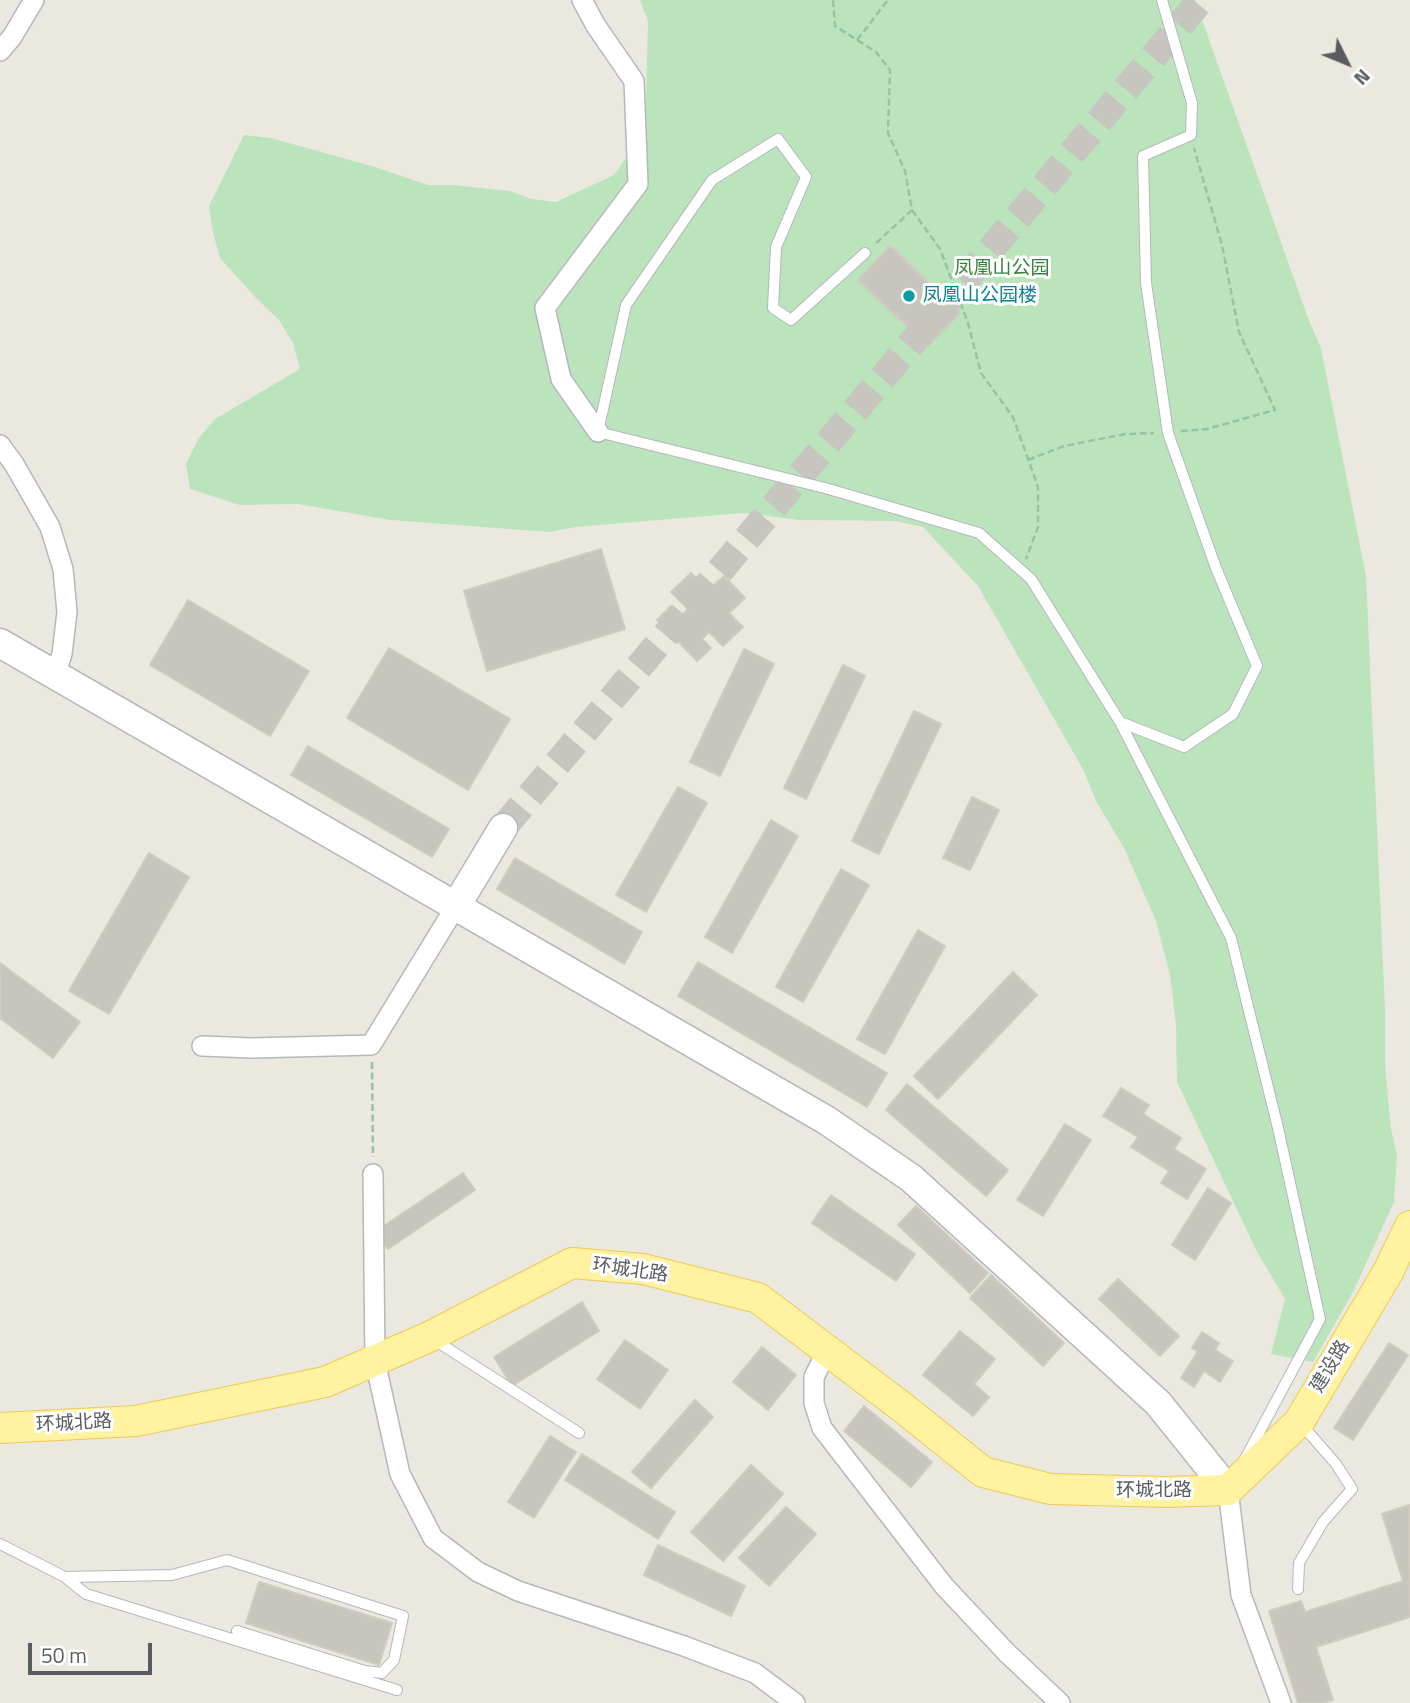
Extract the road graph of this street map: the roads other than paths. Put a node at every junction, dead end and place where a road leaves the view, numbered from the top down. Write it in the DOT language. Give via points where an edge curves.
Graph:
graph roads {
  1 [pos="34,0"];
  2 [pos="582,0"];
  3 [pos="1162,0"];
  4 [pos="0,51"];
  5 [pos="865,253"];
  6 [pos="598,432"];
  7 [pos="0,445"];
  8 [pos="0,643"];
  9 [pos="55,675"];
  10 [pos="1120,722"];
  11 [pos="503,828"];
  12 [pos="456,906"];
  13 [pos="202,1046"];
  14 [pos="373,1174"];
  15 [pos="1410,1226"];
  16 [pos="429,1337"];
  17 [pos="827,1350"];
  18 [pos="375,1361"];
  19 [pos="1299,1422"];
  20 [pos="0,1428"];
  21 [pos="579,1433"];
  22 [pos="1228,1490"];
  23 [pos="0,1544"];
  24 [pos="65,1577"];
  25 [pos="1298,1589"];
  26 [pos="237,1630"];
  27 [pos="397,1690"];
  28 [pos="795,1703"];
  29 [pos="1060,1703"];
  30 [pos="1281,1703"];
  1 -- 4 [label="street"];
  2 -- 6 [label="street" via="635,81 638,184 545,308 561,379"];
  3 -- 10 [label="lane" via="1192,103 1191,135 1143,156 1146,283 1167,433 1257,666 1233,714 1184,747"];
  5 -- 6 [label="lane" via="790,320 773,308 776,247 806,177 778,139 712,180 626,304"];
  6 -- 10 [label="lane" via="825,488 979,533 1031,579"];
  7 -- 9 [label="street" via="50,527 63,569 68,612"];
  8 -- 9 [label="street"];
  9 -- 12 [label="street"];
  10 -- 22 [label="lane" via="1231,938 1320,1320"];
  11 -- 12 [label="street"];
  12 -- 13 [label="street" via="371,1045"];
  12 -- 22 [label="street" via="827,1120 911,1178 1158,1403"];
  14 -- 18 [label="street"];
  15 -- 19 [label="main road, 建设路" via="1388,1272"];
  16 -- 17 [label="main road, 环城北路" via="572,1263 643,1269 758,1298"];
  16 -- 18 [label="main road, 环城北路"];
  16 -- 21 [label="lane"];
  17 -- 22 [label="main road, 环城北路" via="984,1472 1049,1489"];
  17 -- 29 [label="street" via="814,1377 814,1403 822,1428 944,1586"];
  18 -- 20 [label="main road, 环城北路" via="325,1382 136,1421"];
  18 -- 28 [label="street" via="400,1474 433,1538 478,1572 519,1591 755,1673"];
  19 -- 22 [label="main road, 建设路"];
  19 -- 25 [label="lane" via="1352,1489 1323,1522 1299,1563"];
  22 -- 30 [label="street" via="1241,1595"];
  23 -- 24 [label="lane"];
  24 -- 26 [label="lane" via="172,1575 227,1560 402,1616 394,1660 382,1674"];
  24 -- 27 [label="lane" via="86,1594"];
}
